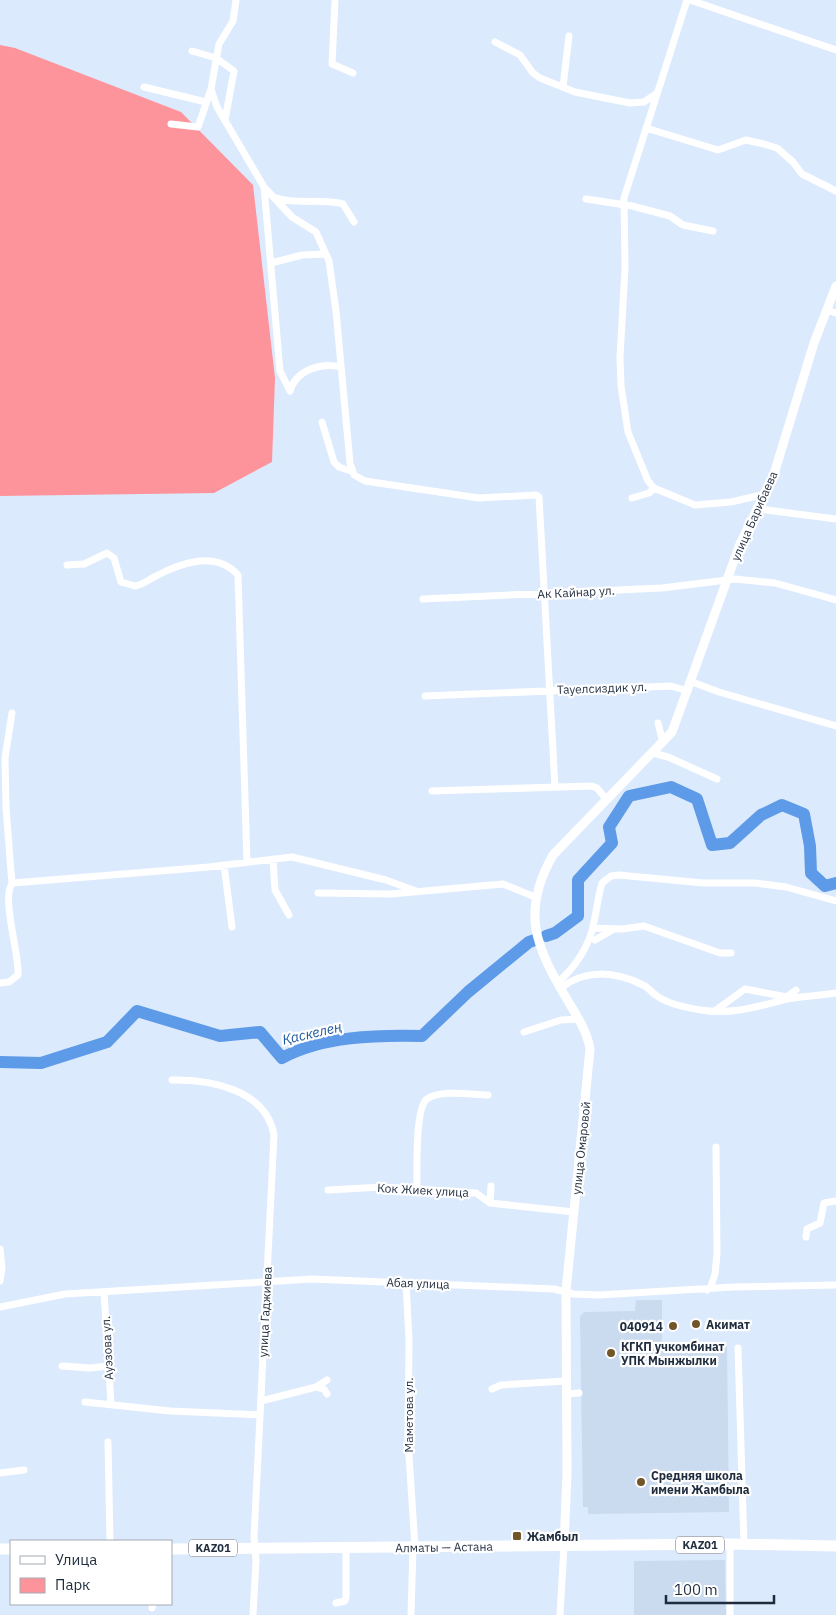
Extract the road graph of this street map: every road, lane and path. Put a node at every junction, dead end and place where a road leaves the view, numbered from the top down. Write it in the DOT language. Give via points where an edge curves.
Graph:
graph roads {
  1 [pos="236,0"];
  2 [pos="335,0"];
  3 [pos="689,0"];
  4 [pos="569,36"];
  5 [pos="495,42"];
  6 [pos="836,50"];
  7 [pos="192,51"];
  8 [pos="216,58"];
  9 [pos="353,73"];
  10 [pos="144,87"];
  11 [pos="563,87"];
  12 [pos="211,89"];
  13 [pos="657,94"];
  14 [pos="206,102"];
  15 [pos="225,120"];
  16 [pos="171,124"];
  17 [pos="646,128"];
  18 [pos="264,187"];
  19 [pos="836,192"];
  20 [pos="274,197"];
  21 [pos="586,200"];
  22 [pos="624,204"];
  23 [pos="354,222"];
  24 [pos="713,231"];
  25 [pos="325,254"];
  26 [pos="271,263"];
  27 [pos="836,286"];
  28 [pos="826,310"];
  29 [pos="836,313"];
  30 [pos="610,356"];
  31 [pos="620,357"];
  32 [pos="341,367"];
  33 [pos="322,422"];
  34 [pos="351,471"];
  35 [pos="654,488"];
  36 [pos="766,494"];
  37 [pos="632,498"];
  38 [pos="759,510"];
  39 [pos="836,518"];
  40 [pos="67,564"];
  41 [pos="728,579"];
  42 [pos="545,593"];
  43 [pos="423,598"];
  44 [pos="836,600"];
  45 [pos="690,686"];
  46 [pos="550,690"];
  47 [pos="425,696"];
  48 [pos="12,714"];
  49 [pos="658,723"];
  50 [pos="836,726"];
  51 [pos="663,743"];
  52 [pos="653,753"];
  53 [pos="717,779"];
  54 [pos="555,787"];
  55 [pos="432,791"];
  56 [pos="606,799"];
  57 [pos="273,859"];
  58 [pos="247,862"];
  59 [pos="224,865"];
  60 [pos="12,884"];
  61 [pos="416,891"];
  62 [pos="318,893"];
  63 [pos="535,897"];
  64 [pos="836,901"];
  65 [pos="289,915"];
  66 [pos="232,927"];
  67 [pos="593,928"];
  68 [pos="617,928"];
  69 [pos="595,940"];
  70 [pos="731,953"];
  71 [pos="0,983"];
  72 [pos="559,985"];
  73 [pos="796,990"];
  74 [pos="836,993"];
  75 [pos="785,999"];
  76 [pos="716,1010"];
  77 [pos="579,1019"];
  78 [pos="524,1032"];
  79 [pos="172,1080"];
  80 [pos="488,1095"];
  81 [pos="716,1147"];
  82 [pos="491,1186"];
  83 [pos="417,1189"];
  84 [pos="328,1190"];
  85 [pos="836,1201"];
  86 [pos="490,1203"];
  87 [pos="574,1212"];
  88 [pos="806,1237"];
  89 [pos="0,1249"];
  90 [pos="266,1280"];
  91 [pos="0,1281"];
  92 [pos="406,1283"];
  93 [pos="836,1285"];
  94 [pos="707,1290"];
  95 [pos="566,1291"];
  96 [pos="104,1292"];
  97 [pos="0,1307"];
  98 [pos="738,1348"];
  99 [pos="62,1366"];
  100 [pos="109,1366"];
  101 [pos="327,1380"];
  102 [pos="566,1381"];
  103 [pos="316,1387"];
  104 [pos="492,1389"];
  105 [pos="327,1394"];
  106 [pos="566,1394"];
  107 [pos="579,1394"];
  108 [pos="261,1401"];
  109 [pos="85,1402"];
  110 [pos="112,1404"];
  111 [pos="260,1415"];
  112 [pos="108,1442"];
  113 [pos="24,1470"];
  114 [pos="0,1473"];
  115 [pos="110,1540"];
  116 [pos="730,1544"];
  117 [pos="744,1545"];
  118 [pos="564,1546"];
  119 [pos="836,1546"];
  120 [pos="346,1548"];
  121 [pos="414,1548"];
  122 [pos="172,1549"];
  123 [pos="254,1549"];
  124 [pos="336,1603"];
  125 [pos="253,1615"];
  126 [pos="411,1615"];
  127 [pos="560,1615"];
  128 [pos="730,1615"];
  1 -- 8 [label="street" via="233,21 219,44"];
  2 -- 9 [label="street" via="332,64"];
  3 -- 6 [label="street"];
  3 -- 13 [label="street"];
  4 -- 11 [label="street"];
  5 -- 11 [label="street" via="520,55 533,73"];
  7 -- 8 [label="street"];
  8 -- 12 [label="street"];
  8 -- 15 [label="street" via="234,71"];
  10 -- 14 [label="street"];
  11 -- 13 [label="street" via="630,103 644,102"];
  12 -- 14 [label="street"];
  12 -- 15 [label="street"];
  13 -- 17 [label="street"];
  14 -- 16 [label="street" via="198,127"];
  15 -- 18 [label="street"];
  17 -- 19 [label="street" via="718,150 746,140 777,148 802,174"];
  17 -- 22 [label="street"];
  18 -- 20 [label="street"];
  18 -- 26 [label="street"];
  20 -- 23 [label="street" via="285,201 343,204"];
  20 -- 25 [label="street" via="292,217 316,232"];
  21 -- 22 [label="street"];
  22 -- 24 [label="street"];
  22 -- 31 [label="street" via="625,268"];
  25 -- 26 [label="street" via="302,255"];
  25 -- 32 [label="street" via="331,270"];
  26 -- 32 [label="street" via="280,371 290,391 302,373 327,366"];
  27 -- 28 [label="street, улица Барибаева"];
  28 -- 29 [label="street"];
  28 -- 36 [label="street, улица Барибаева"];
  30 -- 31 [label="street"];
  31 -- 35 [label="street" via="628,432"];
  32 -- 34 [label="street"];
  33 -- 34 [label="street" via="334,462"];
  34 -- 42 [label="street" via="365,482 479,498 538,496"];
  35 -- 36 [label="street" via="695,505 731,502"];
  35 -- 37 [label="street"];
  36 -- 38 [label="street, улица Барибаева"];
  38 -- 39 [label="street"];
  38 -- 41 [label="street, улица Барибаева" via="740,544"];
  40 -- 58 [label="street" via="84,564 107,553 114,558 121,582 135,586 192,561 226,564 238,575"];
  41 -- 42 [label="street, Ак Кайнар ул." via="678,587"];
  41 -- 44 [label="street, Ак Кайнар ул." via="775,583"];
  41 -- 45 [label="street, улица Барибаева"];
  42 -- 43 [label="street, Ак Кайнар ул."];
  42 -- 46 [label="street"];
  45 -- 46 [label="street, Тауелсиздик ул."];
  45 -- 50 [label="street, Тауелсиздик ул."];
  45 -- 51 [label="street, улица Барибаева" via="672,732"];
  46 -- 47 [label="street"];
  46 -- 54 [label="street, Тауелсиздик ул."];
  48 -- 60 [label="street" via="5,758"];
  49 -- 51 [label="street"];
  51 -- 52 [label="street, улица Омаровой"];
  52 -- 53 [label="street"];
  52 -- 56 [label="street, улица Омаровой"];
  54 -- 55 [label="street"];
  54 -- 56 [label="street" via="592,786"];
  56 -- 63 [label="street, улица Омаровой" via="553,855"];
  57 -- 58 [label="street"];
  57 -- 61 [label="street" via="299,858"];
  57 -- 65 [label="street" via="275,890"];
  58 -- 59 [label="street"];
  59 -- 60 [label="street"];
  59 -- 66 [label="street"];
  60 -- 71 [label="street" via="8,906 19,969 15,979"];
  61 -- 62 [label="street"];
  61 -- 63 [label="street" via="503,884"];
  63 -- 72 [label="street, улица Омаровой" via="536,932"];
  64 -- 67 [label="street" via="786,887 755,883 703,883 611,876 602,883"];
  67 -- 68 [label="street"];
  67 -- 72 [label="street" via="584,949"];
  68 -- 69 [label="street"];
  68 -- 70 [label="street" via="644,926 720,953"];
  72 -- 76 [label="street" via="590,974 621,976 644,985 664,1000 702,1010"];
  72 -- 77 [label="street, улица Омаровой"];
  73 -- 75 [label="street"];
  74 -- 75 [label="street"];
  75 -- 76 [label="street" via="753,1010"];
  75 -- 76 [label="street" via="745,989"];
  77 -- 78 [label="street" via="561,1020"];
  77 -- 87 [label="street, улица Омаровой" via="590,1049"];
  79 -- 90 [label="street, улица Гаджиева" via="238,1091 260,1106 270,1118 274,1145"];
  80 -- 83 [label="street" via="444,1094 423,1103"];
  81 -- 94 [label="street" via="716,1274"];
  82 -- 86 [label="street"];
  83 -- 84 [label="street, Кок Жиек улица" via="361,1187"];
  83 -- 86 [label="street, Кок Жиек улица" via="476,1192"];
  85 -- 88 [label="street" via="824,1203 820,1223 808,1227"];
  86 -- 87 [label="street, Кок Жиек улица"];
  87 -- 95 [label="street, улица Омаровой"];
  89 -- 91 [label="street"];
  90 -- 92 [label="street, Абая улица"];
  90 -- 96 [label="street, Абая улица"];
  90 -- 108 [label="street, улица Гаджиева"];
  92 -- 95 [label="street, Абая улица"];
  92 -- 121 [label="street, Маметова ул." via="408,1468"];
  93 -- 94 [label="street, Абая улица"];
  94 -- 95 [label="street, Абая улица" via="657,1295 599,1295"];
  95 -- 102 [label="street, улица Омаровой"];
  96 -- 97 [label="street, Абая улица" via="43,1297"];
  96 -- 100 [label="street, Ауэзова ул."];
  98 -- 117 [label="street"];
  99 -- 100 [label="street"];
  100 -- 110 [label="street, Ауэзова ул."];
  101 -- 103 [label="street"];
  102 -- 104 [label="street" via="501,1385"];
  102 -- 106 [label="street, улица Омаровой"];
  103 -- 105 [label="street" via="324,1389"];
  103 -- 108 [label="street"];
  106 -- 107 [label="street"];
  106 -- 118 [label="street, улица Омаровой"];
  108 -- 111 [label="street, улица Гаджиева"];
  109 -- 110 [label="street"];
  110 -- 111 [label="street"];
  111 -- 123 [label="street, улица Гаджиева"];
  112 -- 115 [label="street"];
  113 -- 114 [label="street"];
  116 -- 117 [label="highway, Алматы — Астана / KАZ01"];
  116 -- 118 [label="highway, Алматы — Астана / KАZ01"];
  116 -- 128 [label="street"];
  117 -- 119 [label="highway, Алматы — Астана / KАZ01"];
  118 -- 121 [label="highway, Алматы — Астана / KАZ01"];
  118 -- 127 [label="street, улица Омаровой"];
  120 -- 121 [label="highway, Алматы — Астана / KАZ01"];
  120 -- 123 [label="highway, Алматы — Астана / KАZ01"];
  120 -- 124 [label="street" via="346,1597 345,1601"];
  121 -- 126 [label="street, Маметова ул."];
  122 -- 123 [label="highway, Алматы — Астана / KАZ01"];
  123 -- 125 [label="street, улица Гаджиева"];
}
